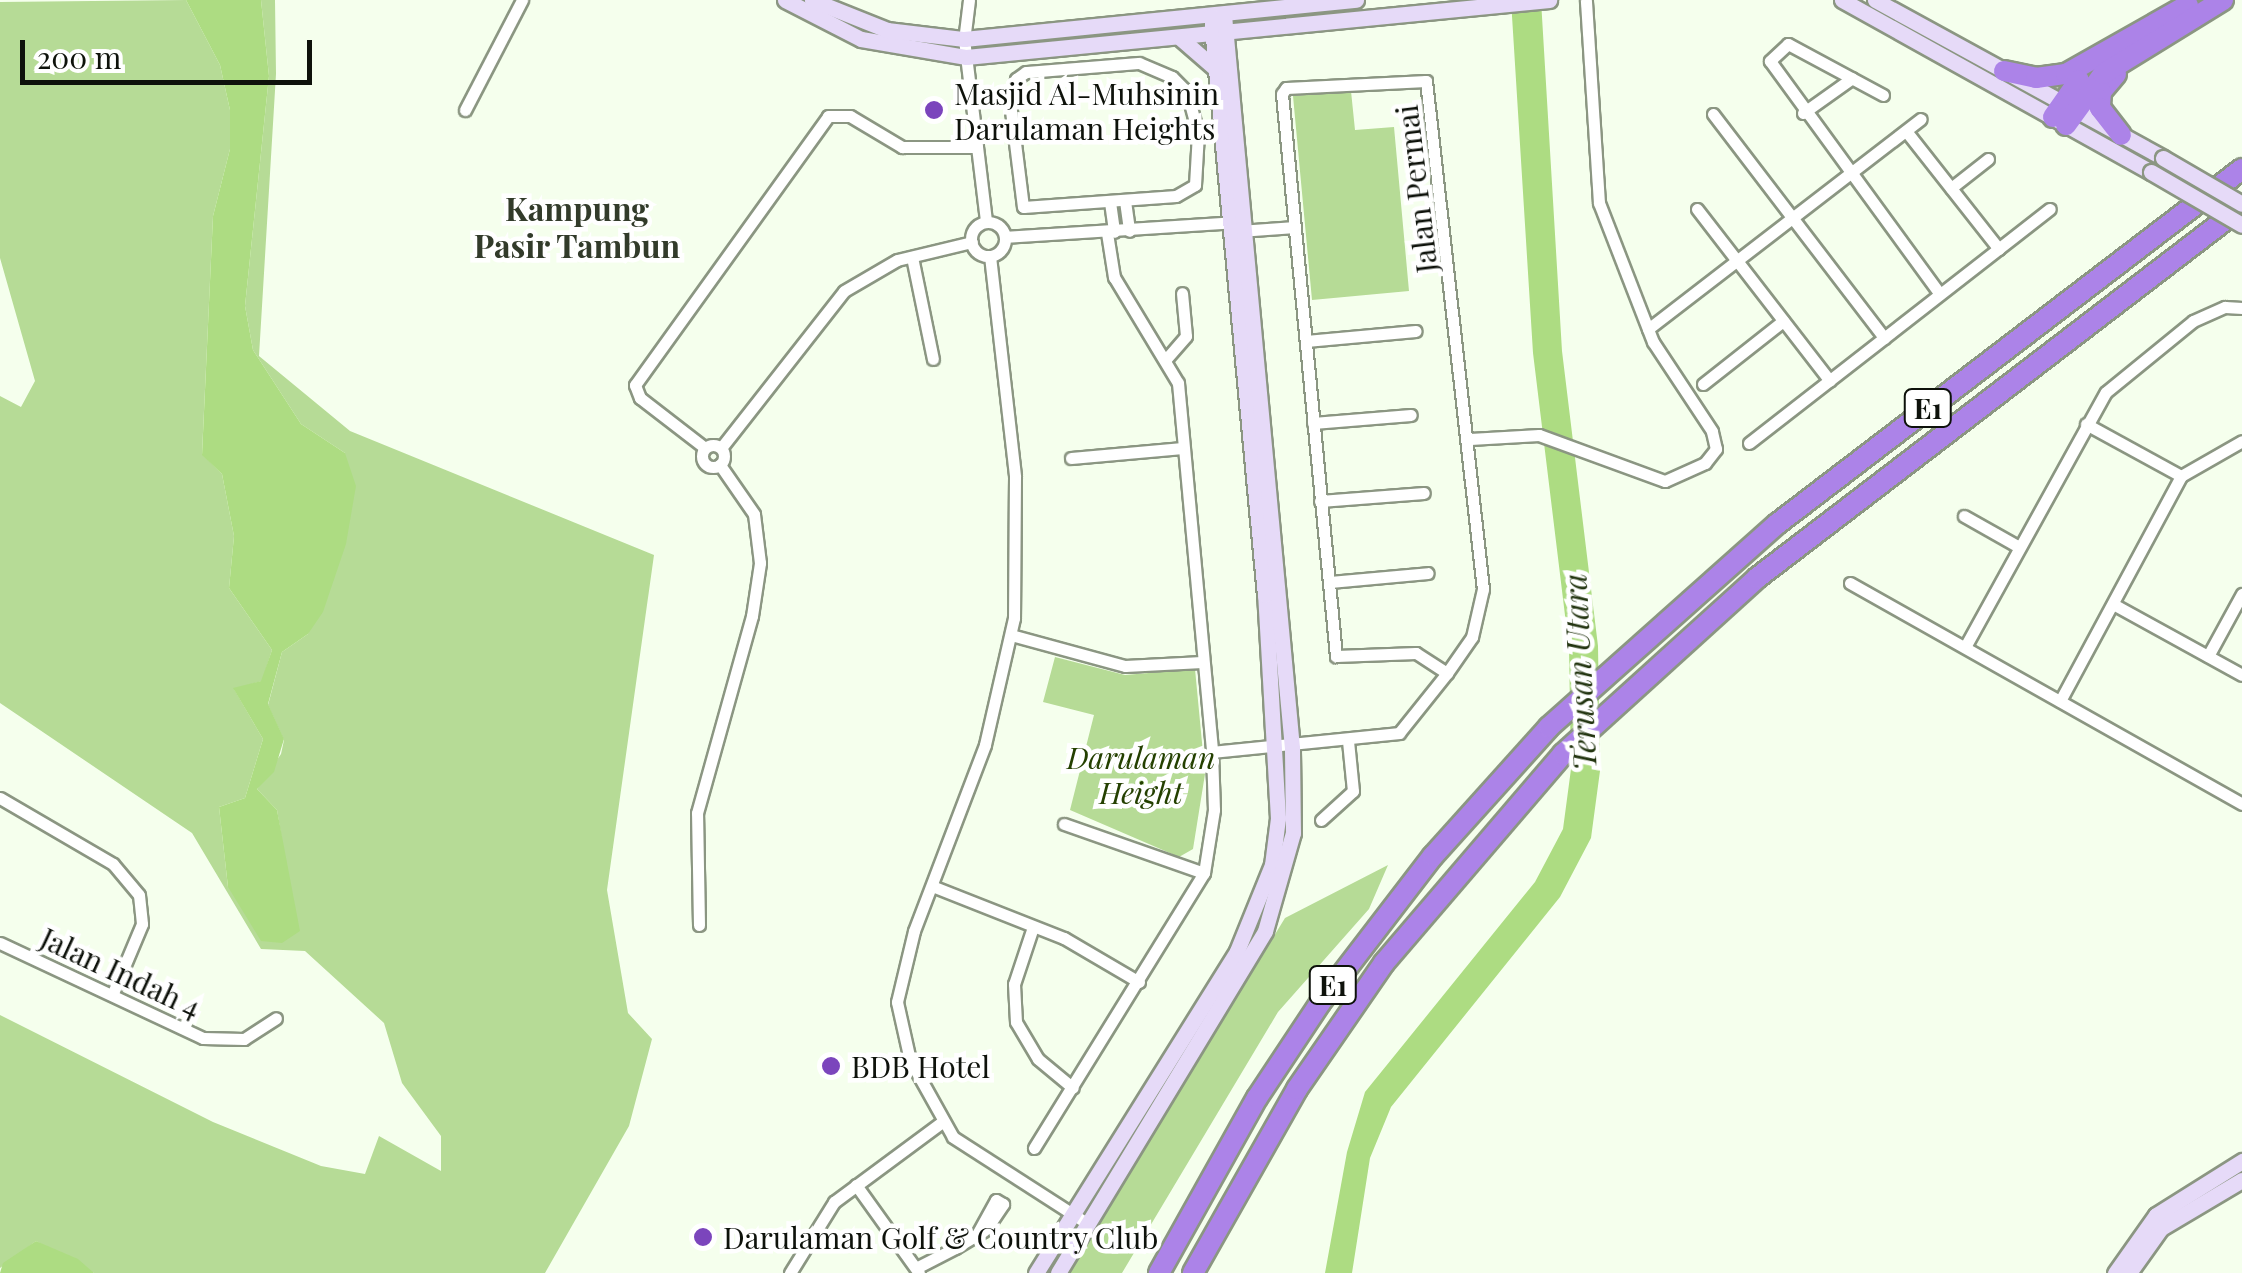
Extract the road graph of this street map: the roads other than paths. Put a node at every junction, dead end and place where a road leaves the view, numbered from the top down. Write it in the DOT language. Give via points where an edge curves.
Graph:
graph roads {
  1 [pos="522,0"];
  2 [pos="784,0"];
  3 [pos="812,0"];
  4 [pos="969,0"];
  5 [pos="1356,0"];
  6 [pos="1549,0"];
  7 [pos="1586,0"];
  8 [pos="1842,0"];
  9 [pos="1875,0"];
  10 [pos="2223,0"];
  11 [pos="2192,8"];
  12 [pos="1219,24"];
  13 [pos="1179,36"];
  14 [pos="964,39"];
  15 [pos="966,57"];
  16 [pos="1217,70"];
  17 [pos="2004,71"];
  18 [pos="1852,78"];
  19 [pos="1883,96"];
  20 [pos="465,110"];
  21 [pos="1803,113"];
  22 [pos="1713,114"];
  23 [pos="2064,114"];
  24 [pos="1921,119"];
  25 [pos="1222,130"];
  26 [pos="1906,131"];
  27 [pos="1198,132"];
  28 [pos="2122,136"];
  29 [pos="977,147"];
  30 [pos="1988,160"];
  31 [pos="2242,169"];
  32 [pos="1850,174"];
  33 [pos="1951,188"];
  34 [pos="1126,201"];
  35 [pos="1110,202"];
  36 [pos="2242,206"];
  37 [pos="1697,209"];
  38 [pos="2050,209"];
  39 [pos="1794,217"];
  40 [pos="986,222"];
  41 [pos="2242,225"];
  42 [pos="1238,226"];
  43 [pos="1295,226"];
  44 [pos="1129,231"];
  45 [pos="1110,232"];
  46 [pos="1006,237"];
  47 [pos="972,242"];
  48 [pos="1999,249"];
  49 [pos="990,256"];
  50 [pos="912,257"];
  51 [pos="1736,262"];
  52 [pos="1182,293"];
  53 [pos="1940,294"];
  54 [pos="2242,308"];
  55 [pos="1782,321"];
  56 [pos="1648,329"];
  57 [pos="1416,332"];
  58 [pos="1884,338"];
  59 [pos="1306,341"];
  60 [pos="932,358"];
  61 [pos="1167,358"];
  62 [pos="1830,381"];
  63 [pos="1703,384"];
  64 [pos="1411,415"];
  65 [pos="1313,423"];
  66 [pos="2086,424"];
  67 [pos="1470,439"];
  68 [pos="2242,440"];
  69 [pos="1749,443"];
  70 [pos="706,448"];
  71 [pos="721,448"];
  72 [pos="1183,448"];
  73 [pos="1072,458"];
  74 [pos="720,465"];
  75 [pos="2181,476"];
  76 [pos="1424,492"];
  77 [pos="1320,502"];
  78 [pos="1964,516"];
  79 [pos="2019,547"];
  80 [pos="1428,573"];
  81 [pos="1330,582"];
  82 [pos="1850,583"];
  83 [pos="2242,594"];
  84 [pos="2112,604"];
  85 [pos="1011,636"];
  86 [pos="1965,648"];
  87 [pos="2208,656"];
  88 [pos="1202,662"];
  89 [pos="1447,673"];
  90 [pos="2242,675"];
  91 [pos="2060,700"];
  92 [pos="1348,741"];
  93 [pos="1283,748"];
  94 [pos="1212,752"];
  95 [pos="0,798"];
  96 [pos="2242,804"];
  97 [pos="1321,820"];
  98 [pos="1064,824"];
  99 [pos="1204,872"];
  100 [pos="932,886"];
  101 [pos="699,925"];
  102 [pos="1033,927"];
  103 [pos="0,943"];
  104 [pos="1140,982"];
  105 [pos="113,993"];
  106 [pos="276,1018"];
  107 [pos="1072,1088"];
  108 [pos="942,1122"];
  109 [pos="1034,1148"];
  110 [pos="2242,1161"];
  111 [pos="2242,1180"];
  112 [pos="856,1185"];
  113 [pos="1071,1214"];
  114 [pos="1088,1224"];
  115 [pos="977,1234"];
  116 [pos="918,1270"];
  117 [pos="790,1273"];
  118 [pos="1036,1273"];
  119 [pos="1058,1273"];
  120 [pos="1159,1273"];
  121 [pos="1194,1273"];
  122 [pos="2115,1273"];
  123 [pos="2129,1273"];
  1 -- 20 [label="street"];
  2 -- 15 [label="street" via="861,38"];
  3 -- 14 [label="street" via="887,30"];
  4 -- 14 [label="street"];
  5 -- 12 [label="street"];
  6 -- 12 [label="street"];
  7 -- 56 [label="street" via="1600,204"];
  8 -- 23 [label="street"];
  9 -- 17 [label="street"];
  10 -- 11 [label="highway"];
  11 -- 17 [label="highway" via="2066,74 2036,78"];
  11 -- 23 [label="highway" via="2098,64"];
  11 -- 28 [label="highway" via="2105,84 2100,108"];
  12 -- 13 [label="street"];
  12 -- 14 [label="street"];
  12 -- 16 [label="street"];
  12 -- 42 [label="street"];
  13 -- 15 [label="street"];
  13 -- 16 [label="street"];
  14 -- 15 [label="street"];
  15 -- 29 [label="street"];
  16 -- 25 [label="street"];
  17 -- 23 [label="street"];
  18 -- 19 [label="street"];
  18 -- 21 [label="street"];
  18 -- 21 [label="street" via="1782,46 1770,65"];
  21 -- 32 [label="street"];
  22 -- 39 [label="street"];
  23 -- 28 [label="street"];
  23 -- 41 [label="street, bridge"];
  24 -- 26 [label="street"];
  25 -- 27 [label="street"];
  25 -- 42 [label="street"];
  26 -- 32 [label="street"];
  26 -- 33 [label="street"];
  27 -- 34 [label="street" via="1200,177 1190,190"];
  27 -- 35 [label="street" via="1188,92 1152,67 1026,72 1016,79 1010,102 1020,205 1033,210"];
  28 -- 36 [label="street, bridge"];
  29 -- 40 [label="street"];
  29 -- 70 [label="street" via="902,147 850,116 828,116 635,385 640,398"];
  30 -- 33 [label="street"];
  31 -- 120 [label="highway, E1" via="1777,524 1549,727 1433,856 1320,1003"];
  32 -- 39 [label="street"];
  32 -- 53 [label="street"];
  33 -- 48 [label="street"];
  34 -- 35 [label="street"];
  34 -- 44 [label="street"];
  35 -- 45 [label="street"];
  36 -- 121 [label="highway, E1" via="1757,578 1563,754 1384,964 1288,1103"];
  37 -- 51 [label="street"];
  38 -- 48 [label="street"];
  39 -- 51 [label="street"];
  39 -- 58 [label="street"];
  40 -- 46 [label="street"];
  40 -- 47 [label="street" via="973,231"];
  42 -- 43 [label="street"];
  42 -- 44 [label="street"];
  42 -- 93 [label="street"];
  43 -- 59 [label="street, Jalan Permai"];
  43 -- 67 [label="street, Jalan Permai" via="1282,90 1426,81"];
  44 -- 45 [label="street"];
  45 -- 46 [label="street"];
  45 -- 61 [label="street" via="1114,278"];
  46 -- 49 [label="street" via="1000,252"];
  47 -- 49 [label="street"];
  47 -- 50 [label="street"];
  48 -- 53 [label="street"];
  49 -- 85 [label="street" via="1016,489"];
  50 -- 60 [label="street"];
  50 -- 71 [label="street" via="872,272 834,301"];
  51 -- 55 [label="street"];
  51 -- 56 [label="street"];
  52 -- 61 [label="street" via="1186,336"];
  53 -- 58 [label="street"];
  54 -- 66 [label="street" via="2225,307 2192,321 2114,383"];
  55 -- 62 [label="street"];
  55 -- 63 [label="street"];
  56 -- 67 [label="street" via="1716,440 1714,454 1665,481 1539,434"];
  57 -- 59 [label="street"];
  58 -- 62 [label="street"];
  59 -- 65 [label="street, Jalan Permai"];
  61 -- 72 [label="street" via="1179,388"];
  62 -- 69 [label="street"];
  64 -- 65 [label="street"];
  65 -- 77 [label="street, Jalan Permai"];
  66 -- 75 [label="street"];
  66 -- 79 [label="street"];
  67 -- 89 [label="street, Jalan Permai" via="1483,588 1472,637"];
  68 -- 75 [label="street"];
  70 -- 71 [label="street"];
  70 -- 74 [label="street" via="704,462"];
  71 -- 74 [label="street"];
  72 -- 73 [label="street"];
  72 -- 88 [label="street"];
  74 -- 101 [label="street" via="754,514 760,562 752,616 699,801"];
  75 -- 84 [label="street"];
  76 -- 77 [label="street"];
  77 -- 81 [label="street, Jalan Permai"];
  78 -- 79 [label="street"];
  79 -- 86 [label="street"];
  80 -- 81 [label="street"];
  81 -- 89 [label="street, Jalan Permai" via="1336,656 1416,653"];
  82 -- 86 [label="street"];
  83 -- 87 [label="street"];
  84 -- 87 [label="street"];
  84 -- 91 [label="street"];
  85 -- 88 [label="street" via="1125,666"];
  85 -- 100 [label="street" via="985,745"];
  86 -- 91 [label="street"];
  87 -- 90 [label="street"];
  88 -- 94 [label="street"];
  89 -- 92 [label="street, Jalan Permai" via="1399,733"];
  91 -- 96 [label="street"];
  92 -- 93 [label="street, Jalan Permai"];
  92 -- 97 [label="street" via="1353,790"];
  93 -- 94 [label="street, Jalan Permai"];
  93 -- 113 [label="street" via="1272,866 1251,925"];
  93 -- 114 [label="street" via="1293,833 1278,900"];
  94 -- 99 [label="street" via="1214,810"];
  95 -- 105 [label="street" via="112,864 139,895 142,924"];
  98 -- 99 [label="street"];
  99 -- 104 [label="street"];
  100 -- 102 [label="street"];
  100 -- 108 [label="street" via="898,1002 910,1060"];
  102 -- 104 [label="street" via="1088,949"];
  102 -- 107 [label="street" via="1013,990 1016,1022 1038,1059"];
  103 -- 105 [label="street, Jalan Indah 4"];
  104 -- 107 [label="street"];
  105 -- 106 [label="street, Jalan Indah 4" via="208,1039 244,1039"];
  107 -- 109 [label="street"];
  108 -- 112 [label="street"];
  108 -- 113 [label="street" via="969,1152"];
  110 -- 122 [label="street" via="2156,1215"];
  111 -- 123 [label="street" via="2161,1228"];
  112 -- 116 [label="street"];
  112 -- 117 [label="street" via="828,1208"];
  113 -- 114 [label="street"];
  113 -- 118 [label="street"];
  114 -- 119 [label="street"];
  115 -- 116 [label="street"];
}
